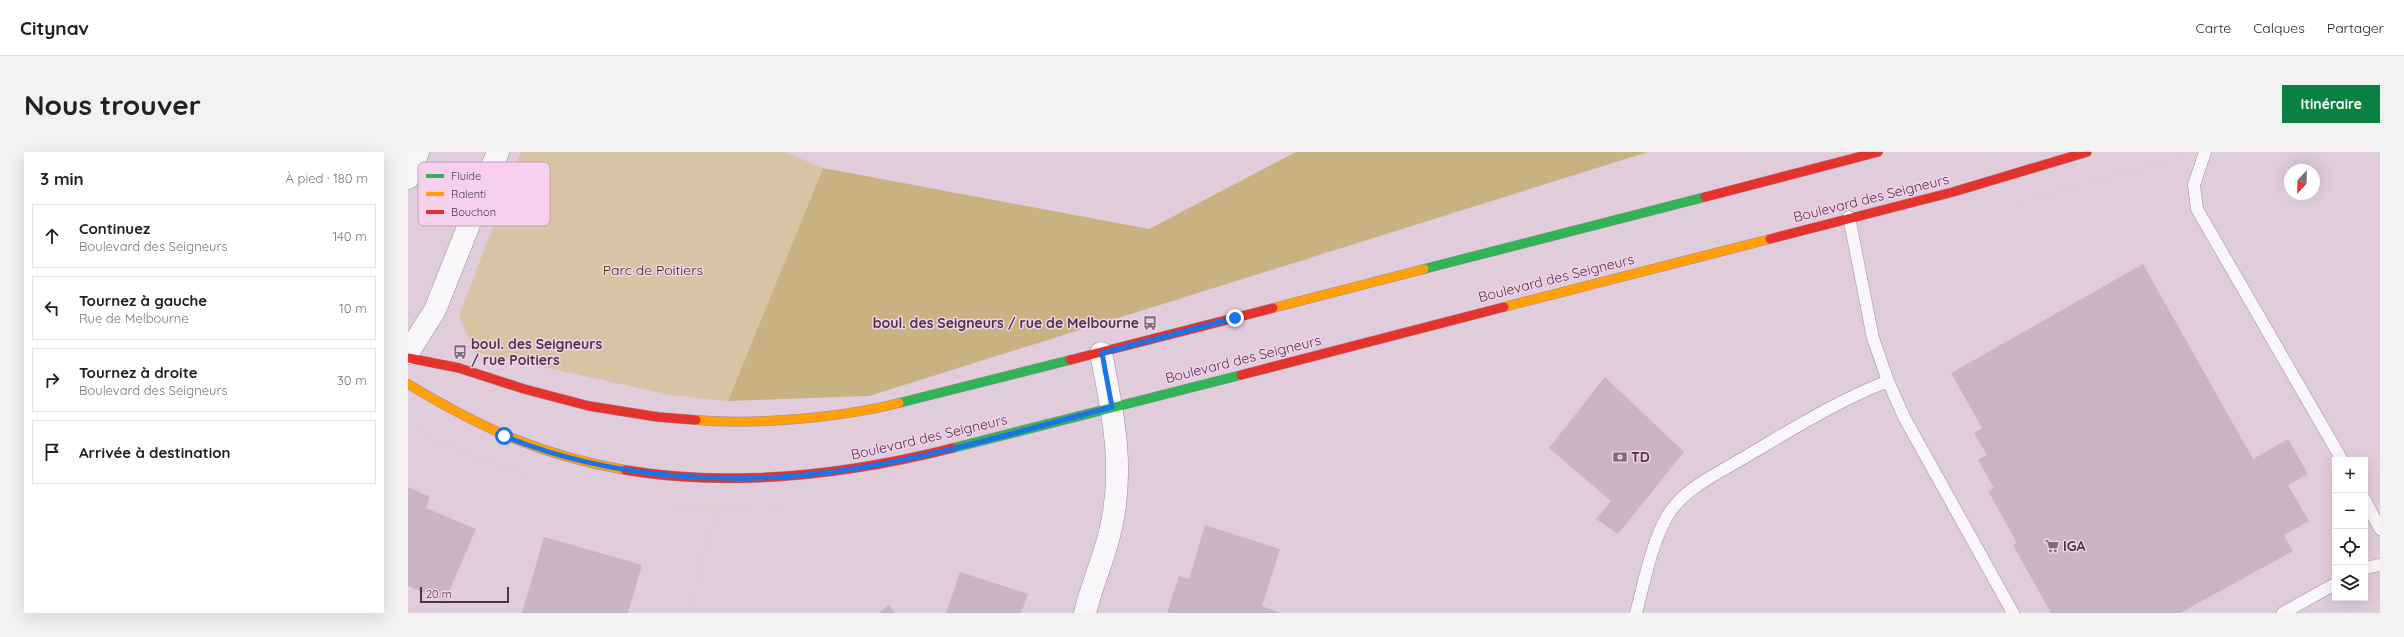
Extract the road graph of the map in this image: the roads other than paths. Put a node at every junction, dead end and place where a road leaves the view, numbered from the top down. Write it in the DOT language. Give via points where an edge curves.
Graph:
graph roads {
  1 [pos="418,152"];
  2 [pos="498,152"];
  3 [pos="1878,152"];
  4 [pos="2087,152"];
  5 [pos="2205,152"];
  6 [pos="494,162"];
  7 [pos="408,178"];
  8 [pos="1849,217"];
  9 [pos="468,226"];
  10 [pos="408,353"];
  11 [pos="1102,353"];
  12 [pos="408,358"];
  13 [pos="1888,382"];
  14 [pos="408,384"];
  15 [pos="1112,407"];
  16 [pos="2340,457"];
  17 [pos="2368,506"];
  18 [pos="2380,529"];
  19 [pos="2380,565"];
  20 [pos="2368,567"];
  21 [pos="2332,586"];
  22 [pos="1085,613"];
  23 [pos="1636,613"];
  24 [pos="2012,613"];
  25 [pos="2284,613"];
  1 -- 7 [label="street"];
  2 -- 6 [label="street"];
  3 -- 11 [label="street"];
  4 -- 8 [label="street, Boulevard des Seigneurs" via="1967,188"];
  5 -- 16 [label="lane" via="2194,184 2197,209"];
  8 -- 13 [label="lane" via="1873,338"];
  8 -- 15 [label="street, Boulevard des Seigneurs"];
  9 -- 10 [label="street" via="435,310"];
  11 -- 12 [label="street" via="873,408 817,417 721,422 658,417 588,406 459,368"];
  11 -- 15 [label="street"];
  13 -- 23 [label="lane" via="1864,391 1800,425 1690,490 1668,514 1651,556"];
  13 -- 24 [label="lane" via="1904,417"];
  14 -- 15 [label="street, Boulevard des Seigneurs" via="486,428 547,452 601,465 708,477 784,476 867,467"];
  15 -- 22 [label="street" via="1118,448 1112,519"];
  17 -- 18 [label="lane"];
  19 -- 20 [label="lane"];
  21 -- 25 [label="lane"];
}
